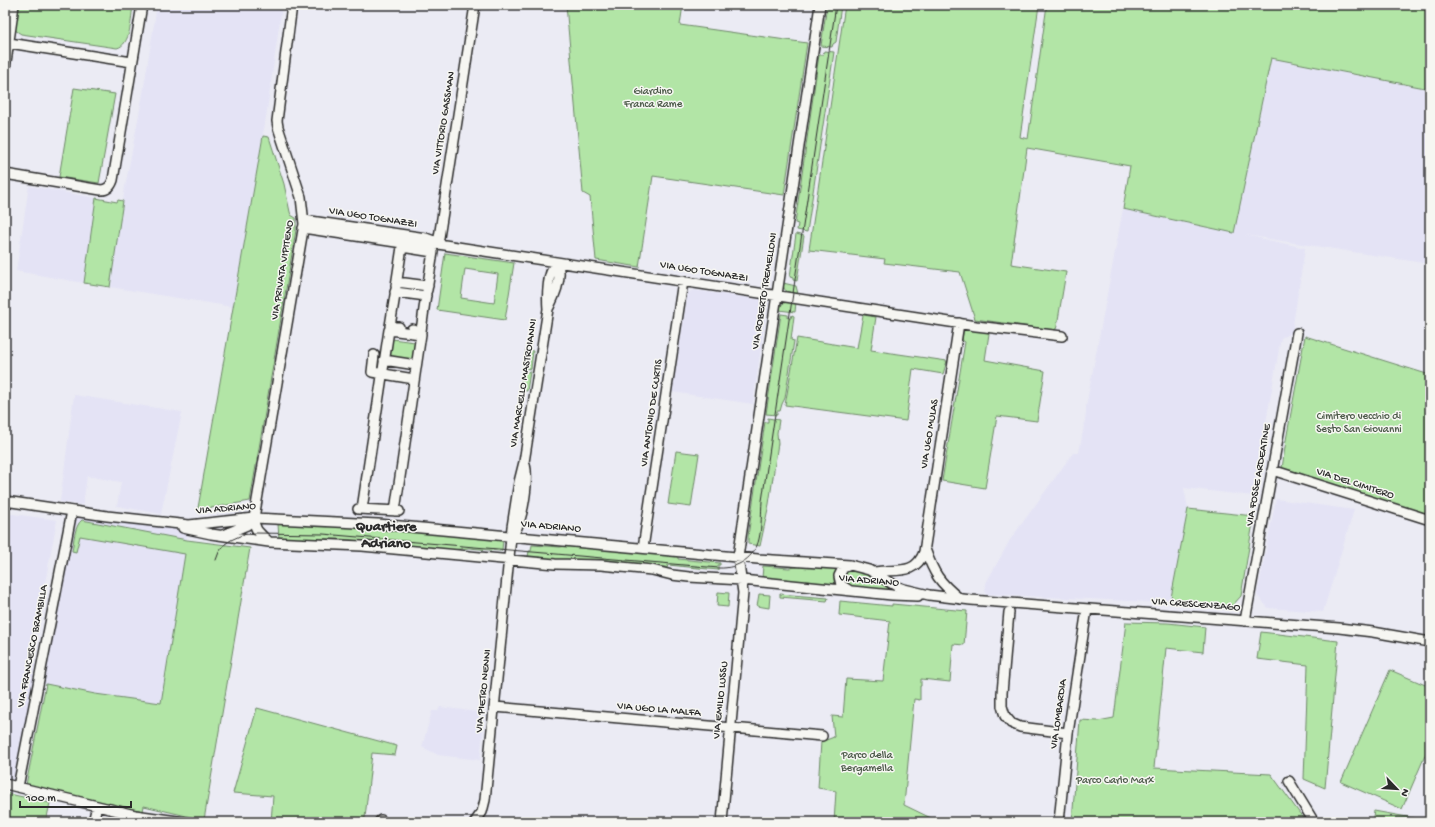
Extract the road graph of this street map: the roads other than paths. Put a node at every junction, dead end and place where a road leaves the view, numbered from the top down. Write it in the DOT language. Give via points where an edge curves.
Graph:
graph roads {
  1 [pos="14,5"];
  2 [pos="142,5"];
  3 [pos="292,5"];
  4 [pos="475,5"];
  5 [pos="820,5"];
  6 [pos="9,44"];
  7 [pos="132,62"];
  8 [pos="5,69"];
  9 [pos="5,174"];
  10 [pos="304,224"];
  11 [pos="438,244"];
  12 [pos="556,263"];
  13 [pos="683,281"];
  14 [pos="396,287"];
  15 [pos="427,292"];
  16 [pos="777,295"];
  17 [pos="959,323"];
  18 [pos="1297,333"];
  19 [pos="1062,336"];
  20 [pos="374,355"];
  21 [pos="384,360"];
  22 [pos="416,365"];
  23 [pos="382,373"];
  24 [pos="414,379"];
  25 [pos="1272,470"];
  26 [pos="5,501"];
  27 [pos="72,511"];
  28 [pos="254,518"];
  29 [pos="1430,520"];
  30 [pos="164,523"];
  31 [pos="221,536"];
  32 [pos="512,536"];
  33 [pos="269,542"];
  34 [pos="644,548"];
  35 [pos="925,549"];
  36 [pos="738,557"];
  37 [pos="510,560"];
  38 [pos="850,564"];
  39 [pos="874,572"];
  40 [pos="742,580"];
  41 [pos="852,591"];
  42 [pos="929,595"];
  43 [pos="960,599"];
  44 [pos="1086,609"];
  45 [pos="1009,612"];
  46 [pos="1245,621"];
  47 [pos="1430,642"];
  48 [pos="495,707"];
  49 [pos="730,728"];
  50 [pos="1068,733"];
  51 [pos="822,736"];
  52 [pos="1289,782"];
  53 [pos="5,784"];
  54 [pos="18,787"];
  55 [pos="97,806"];
  56 [pos="93,822"];
  57 [pos="184,822"];
  58 [pos="379,822"];
  59 [pos="382,822"];
  60 [pos="475,822"];
  61 [pos="722,822"];
  62 [pos="1059,822"];
  63 [pos="1314,822"];
  1 -- 6 [label="street"];
  2 -- 7 [label="street"];
  3 -- 10 [label="street, VIA PRIVATA VIPITENO" via="277,121 301,197"];
  4 -- 11 [label="street, VIA VITTORIO GASSMAN"];
  5 -- 16 [label="street, VIA ROBERTO TREMELLONI"];
  6 -- 7 [label="street"];
  6 -- 8 [label="street"];
  7 -- 9 [label="street" via="113,180 108,188 101,190"];
  10 -- 11 [label="street, VIA UGO TOGNAZZI" via="429,247"];
  10 -- 28 [label="street, VIA PRIVATA VIPITENO"];
  11 -- 12 [label="street, VIA UGO TOGNAZZI"];
  12 -- 13 [label="street, VIA UGO TOGNAZZI"];
  12 -- 32 [label="street, VIA MARCELLO MASTROIANNI" via="550,273 548,309 520,461 526,473 526,483 519,526"];
  13 -- 16 [label="street, VIA UGO TOGNAZZI"];
  13 -- 34 [label="street, VIA ANTONIO DE CURTIS"];
  14 -- 15 [label="street"];
  14 -- 15 [label="street" via="390,326 421,331"];
  14 -- 15 [label="street" via="402,247 428,251 433,252"];
  16 -- 17 [label="street, VIA UGO TOGNAZZI"];
  16 -- 36 [label="street, VIA ROBERTO TREMELLONI"];
  17 -- 19 [label="street, VIA UGO TOGNAZZI"];
  17 -- 35 [label="street, VIA UGO MULAS"];
  18 -- 25 [label="street, VIA FOSSE ARDEATINE"];
  20 -- 23 [label="street" via="372,372"];
  21 -- 22 [label="street"];
  21 -- 22 [label="street" via="389,330 421,334"];
  21 -- 23 [label="street"];
  22 -- 24 [label="street"];
  23 -- 24 [label="street"];
  23 -- 24 [label="street" via="360,509 397,511"];
  25 -- 29 [label="street, VIA DEL CIMITERO"];
  25 -- 46 [label="street, VIA FOSSE ARDEATINE"];
  26 -- 27 [label="street, VIA ADRIANO"];
  27 -- 30 [label="street, VIA ADRIANO"];
  27 -- 54 [label="street, VIA FRANCESCO BRAMBILLA"];
  28 -- 30 [label="street, VIA ADRIANO" via="188,525"];
  28 -- 31 [label="street" via="246,525"];
  28 -- 32 [label="street, VIA ADRIANO" via="378,524"];
  28 -- 33 [label="street" via="256,529"];
  30 -- 31 [label="street, VIA ADRIANO"];
  31 -- 33 [label="street, VIA ADRIANO"];
  32 -- 34 [label="street, VIA ADRIANO"];
  32 -- 37 [label="street, VIA MARCELLO MASTROIANNI"];
  33 -- 37 [label="street, VIA ADRIANO" via="362,546"];
  34 -- 36 [label="street, VIA ADRIANO"];
  35 -- 39 [label="street, VIA UGO MULAS" via="919,562 908,570"];
  35 -- 43 [label="street" via="941,582"];
  36 -- 38 [label="street, VIA ADRIANO"];
  36 -- 40 [label="street, VIA ROBERTO TREMELLONI"];
  37 -- 40 [label="street, VIA ADRIANO" via="591,564"];
  37 -- 48 [label="street, VIA PIETRO NENNI"];
  38 -- 39 [label="street, VIA ADRIANO"];
  38 -- 41 [label="street" via="842,570 838,579 842,587"];
  39 -- 42 [label="street, VIA ADRIANO" via="900,588"];
  40 -- 41 [label="street, VIA ADRIANO"];
  40 -- 49 [label="street, VIA EMILIO LUSSU"];
  41 -- 42 [label="street, VIA ADRIANO" via="905,596"];
  42 -- 43 [label="street, VIA ADRIANO"];
  43 -- 44 [label="street, VIA CRESCENZAGO"];
  44 -- 46 [label="street, VIA CRESCENZAGO"];
  44 -- 50 [label="street, VIA LOMBARDIA"];
  45 -- 50 [label="street" via="1002,693 1005,716 1010,723 1020,728"];
  46 -- 47 [label="street, VIA CRESCENZAGO" via="1358,630"];
  48 -- 49 [label="street, VIA UGO LA MALFA"];
  48 -- 60 [label="street, VIA PIETRO NENNI" via="485,800 482,812"];
  49 -- 51 [label="street, VIA UGO LA MALFA"];
  49 -- 61 [label="street, VIA EMILIO LUSSU"];
  50 -- 62 [label="street, VIA LOMBARDIA"];
  52 -- 63 [label="street"];
  53 -- 54 [label="street"];
  54 -- 55 [label="street"];
  55 -- 56 [label="street"];
  55 -- 57 [label="street" via="140,816"];
  58 -- 59 [label="street"];
}
